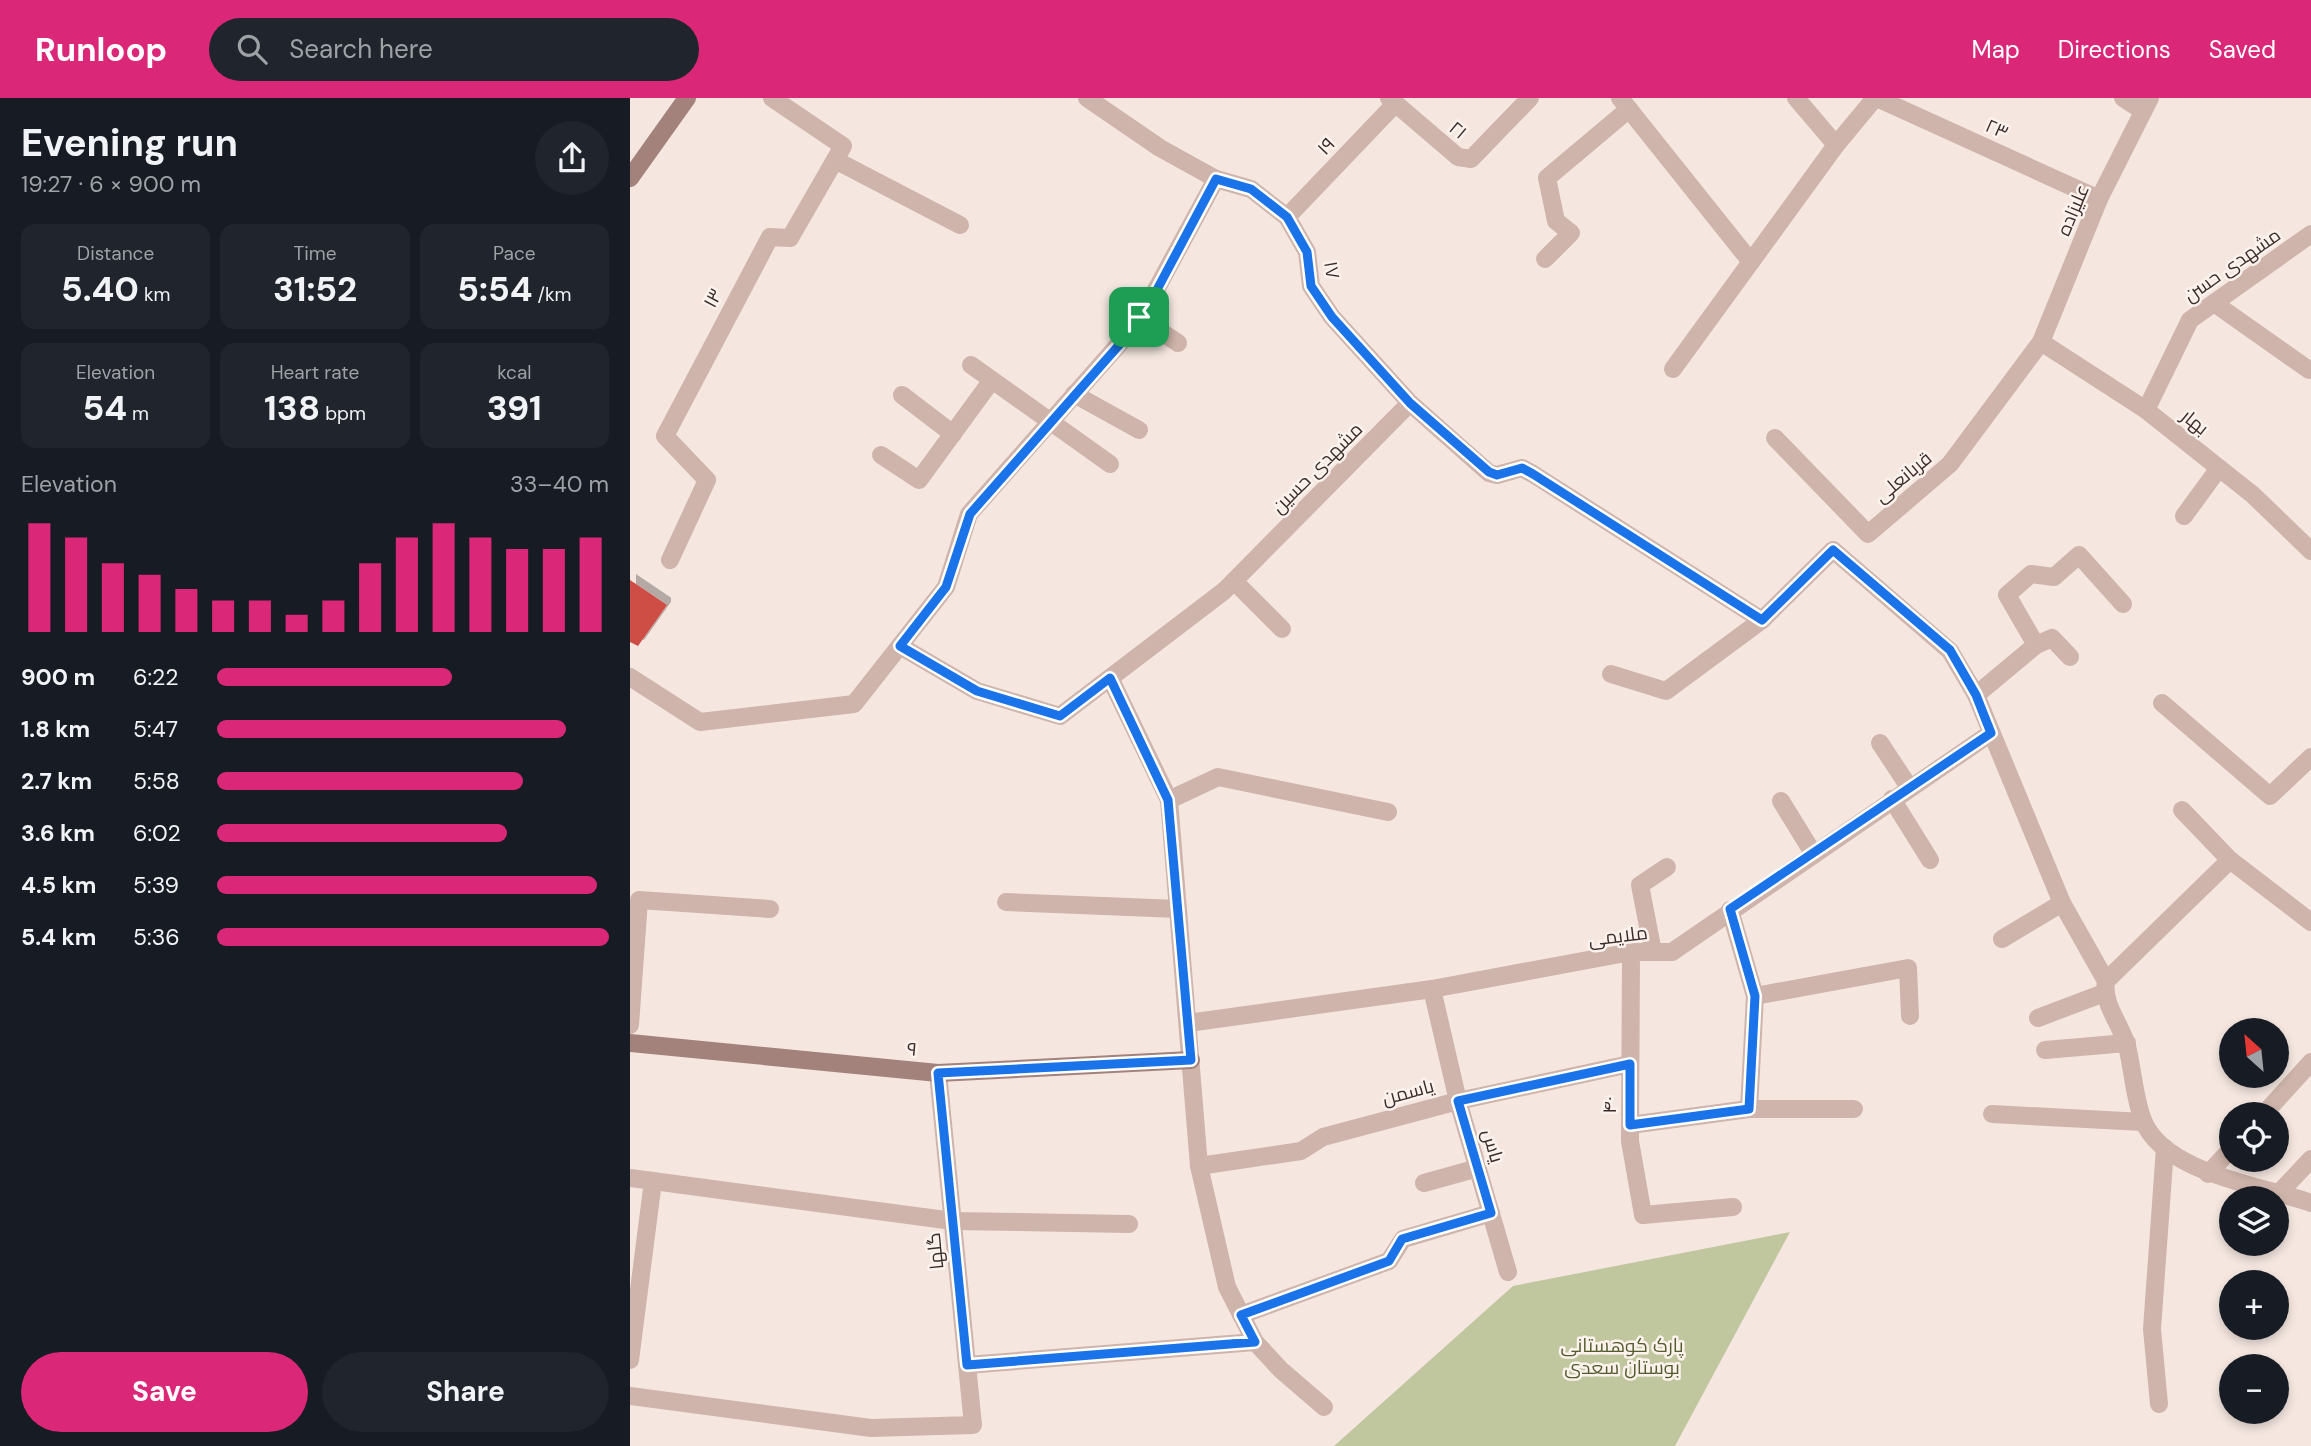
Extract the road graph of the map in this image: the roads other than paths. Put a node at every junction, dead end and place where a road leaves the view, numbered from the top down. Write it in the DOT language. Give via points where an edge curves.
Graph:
graph roads {
  1 [pos="687,98"];
  2 [pos="772,98"];
  3 [pos="1087,98"];
  4 [pos="1530,98"];
  5 [pos="1796,98"];
  6 [pos="1876,98"];
  7 [pos="2123,98"];
  8 [pos="1392,101"];
  9 [pos="1624,104"];
  10 [pos="2146,104"];
  11 [pos="1836,145"];
  12 [pos="835,160"];
  13 [pos="630,178"];
  14 [pos="1216,179"];
  15 [pos="2099,199"];
  16 [pos="1287,217"];
  17 [pos="960,225"];
  18 [pos="2311,234"];
  19 [pos="1545,259"];
  20 [pos="1751,261"];
  21 [pos="2214,303"];
  22 [pos="1139,317"];
  23 [pos="2040,342"];
  24 [pos="1178,343"];
  25 [pos="971,365"];
  26 [pos="1673,369"];
  27 [pos="2309,370"];
  28 [pos="992,380"];
  29 [pos="1074,394"];
  30 [pos="902,395"];
  31 [pos="1410,403"];
  32 [pos="2146,410"];
  33 [pos="1050,421"];
  34 [pos="1139,430"];
  35 [pos="953,434"];
  36 [pos="1775,438"];
  37 [pos="881,455"];
  38 [pos="1110,464"];
  39 [pos="2219,468"];
  40 [pos="2184,516"];
  41 [pos="2311,551"];
  42 [pos="670,560"];
  43 [pos="1234,581"];
  44 [pos="2123,604"];
  45 [pos="1762,620"];
  46 [pos="1282,629"];
  47 [pos="2036,645"];
  48 [pos="900,646"];
  49 [pos="2070,657"];
  50 [pos="1611,674"];
  51 [pos="630,677"];
  52 [pos="1110,678"];
  53 [pos="1976,695"];
  54 [pos="2162,703"];
  55 [pos="1991,733"];
  56 [pos="1880,743"];
  57 [pos="2311,757"];
  58 [pos="1909,787"];
  59 [pos="1892,799"];
  60 [pos="1168,800"];
  61 [pos="1782,801"];
  62 [pos="2182,810"];
  63 [pos="1388,812"];
  64 [pos="1813,853"];
  65 [pos="1930,860"];
  66 [pos="2230,860"];
  67 [pos="1667,867"];
  68 [pos="1006,902"];
  69 [pos="2062,903"];
  70 [pos="770,909"];
  71 [pos="1178,909"];
  72 [pos="1730,909"];
  73 [pos="2311,922"];
  74 [pos="2002,939"];
  75 [pos="1631,952"];
  76 [pos="1653,952"];
  77 [pos="2105,987"];
  78 [pos="1432,989"];
  79 [pos="1755,996"];
  80 [pos="1910,1016"];
  81 [pos="2038,1018"];
  82 [pos="1188,1023"];
  83 [pos="630,1025"];
  84 [pos="630,1043"];
  85 [pos="2127,1043"];
  86 [pos="2045,1051"];
  87 [pos="1191,1060"];
  88 [pos="2311,1062"];
  89 [pos="1630,1064"];
  90 [pos="938,1073"];
  91 [pos="1458,1101"];
  92 [pos="2275,1102"];
  93 [pos="1749,1109"];
  94 [pos="1854,1109"];
  95 [pos="1992,1114"];
  96 [pos="2143,1122"];
  97 [pos="1630,1125"];
  98 [pos="2165,1149"];
  99 [pos="2311,1159"];
  100 [pos="2219,1162"];
  101 [pos="1199,1166"];
  102 [pos="1478,1168"];
  103 [pos="2208,1174"];
  104 [pos="630,1178"];
  105 [pos="653,1181"];
  106 [pos="1424,1183"];
  107 [pos="2256,1186"];
  108 [pos="2286,1186"];
  109 [pos="2289,1195"];
  110 [pos="2311,1203"];
  111 [pos="1733,1207"];
  112 [pos="1491,1213"];
  113 [pos="953,1222"];
  114 [pos="1129,1224"];
  115 [pos="1508,1272"];
  116 [pos="1241,1315"];
  117 [pos="1255,1342"];
  118 [pos="630,1360"];
  119 [pos="967,1365"];
  120 [pos="630,1396"];
  121 [pos="2159,1404"];
  122 [pos="1324,1407"];
  1 -- 13 [label="street"];
  2 -- 12 [label="street" via="843,146"];
  3 -- 14 [label="street, ۱۷" via="1160,148"];
  4 -- 8 [label="street, ۲۱" via="1471,159 1458,157"];
  5 -- 11 [label="street"];
  6 -- 11 [label="street, ۲۳"];
  6 -- 15 [label="street, ۲۳"];
  7 -- 10 [label="street"];
  8 -- 16 [label="street, ۱۹"];
  9 -- 19 [label="street" via="1547,178 1556,221 1571,233"];
  9 -- 20 [label="street"];
  10 -- 15 [label="street, علیزاده"];
  11 -- 20 [label="street, ۲۳"];
  12 -- 17 [label="street"];
  12 -- 42 [label="street, ۱۳" via="790,238 770,237 665,436 707,480"];
  14 -- 16 [label="street, ۱۷" via="1251,189"];
  14 -- 22 [label="street"];
  15 -- 23 [label="street, علیزاده"];
  16 -- 31 [label="street, ۱۷" via="1307,252 1311,286 1354,343"];
  18 -- 21 [label="street, مشهدی حسن"];
  20 -- 26 [label="street, ۲۳"];
  21 -- 27 [label="street"];
  21 -- 32 [label="street, مشهدی حسن" via="2190,320"];
  22 -- 24 [label="street"];
  22 -- 29 [label="street"];
  23 -- 32 [label="street, بهار"];
  23 -- 36 [label="street, قربانعلی" via="1950,464 1868,534"];
  25 -- 28 [label="street"];
  28 -- 33 [label="street"];
  28 -- 35 [label="street"];
  29 -- 33 [label="street"];
  29 -- 34 [label="street"];
  30 -- 35 [label="street"];
  31 -- 43 [label="street, مشهدی حسین"];
  31 -- 45 [label="street" via="1489,472 1497,475 1522,468"];
  32 -- 39 [label="street, بهار"];
  33 -- 38 [label="street"];
  33 -- 48 [label="street" via="970,514 946,587"];
  35 -- 37 [label="street" via="919,480"];
  39 -- 40 [label="street"];
  39 -- 41 [label="street, بهار"];
  43 -- 46 [label="street"];
  43 -- 52 [label="street, مشهدی حسین"];
  44 -- 47 [label="street" via="2079,555 2054,576 2031,574 2007,595"];
  45 -- 50 [label="street" via="1666,691"];
  45 -- 53 [label="street" via="1833,550 1950,650"];
  47 -- 49 [label="street" via="2052,638"];
  47 -- 53 [label="street"];
  48 -- 51 [label="street" via="855,704 700,722"];
  48 -- 52 [label="street, مشهدی حسین" via="977,691 1060,716"];
  52 -- 60 [label="street"];
  53 -- 55 [label="street"];
  54 -- 57 [label="street" via="2270,796"];
  55 -- 58 [label="street, ملایمی"];
  55 -- 69 [label="street"];
  56 -- 58 [label="street"];
  58 -- 59 [label="street, ملایمی"];
  59 -- 64 [label="street, ملایمی"];
  59 -- 65 [label="street"];
  60 -- 63 [label="street" via="1218,777"];
  60 -- 71 [label="street"];
  61 -- 64 [label="street"];
  62 -- 66 [label="street"];
  64 -- 72 [label="street, ملایمی"];
  66 -- 73 [label="street"];
  66 -- 77 [label="street"];
  67 -- 76 [label="street" via="1640,886"];
  68 -- 71 [label="street"];
  69 -- 74 [label="street"];
  69 -- 77 [label="street"];
  70 -- 83 [label="street" via="639,900"];
  71 -- 82 [label="street"];
  72 -- 76 [label="street, ملایمی" via="1672,952"];
  72 -- 79 [label="street"];
  75 -- 76 [label="street, ملایمی"];
  75 -- 78 [label="street, ملایمی"];
  75 -- 89 [label="street, ۴۰"];
  77 -- 81 [label="street"];
  77 -- 85 [label="street"];
  78 -- 82 [label="street, ملایمی"];
  78 -- 91 [label="street, یاس"];
  79 -- 80 [label="street" via="1908,968"];
  79 -- 93 [label="street"];
  82 -- 87 [label="street"];
  84 -- 90 [label="street, ۹"];
  85 -- 86 [label="street"];
  85 -- 96 [label="street"];
  87 -- 90 [label="street, ۹"];
  87 -- 101 [label="street"];
  88 -- 92 [label="street"];
  89 -- 91 [label="street, یاسمن"];
  89 -- 97 [label="street, ۴۰"];
  90 -- 113 [label="street, گلها"];
  91 -- 101 [label="street, یاسمن" via="1323,1137 1301,1151"];
  91 -- 102 [label="street, یاس"];
  93 -- 94 [label="street"];
  93 -- 97 [label="street"];
  95 -- 96 [label="street"];
  96 -- 98 [label="street"];
  97 -- 111 [label="street, ۴۰" via="1643,1215"];
  98 -- 103 [label="street"];
  98 -- 121 [label="street" via="2152,1329"];
  99 -- 108 [label="street"];
  100 -- 103 [label="street"];
  101 -- 116 [label="street" via="1227,1287"];
  102 -- 106 [label="street"];
  102 -- 112 [label="street, یاس"];
  103 -- 107 [label="street"];
  104 -- 105 [label="street"];
  105 -- 113 [label="street"];
  105 -- 118 [label="street"];
  109 -- 110 [label="street"];
  112 -- 115 [label="street, یاس"];
  112 -- 116 [label="street" via="1402,1239 1389,1261"];
  113 -- 114 [label="street"];
  113 -- 119 [label="street, گلها"];
  116 -- 117 [label="street"];
  117 -- 119 [label="street"];
  117 -- 122 [label="street"];
  119 -- 120 [label="street, گلها" via="974,1425 871,1429"];
}
